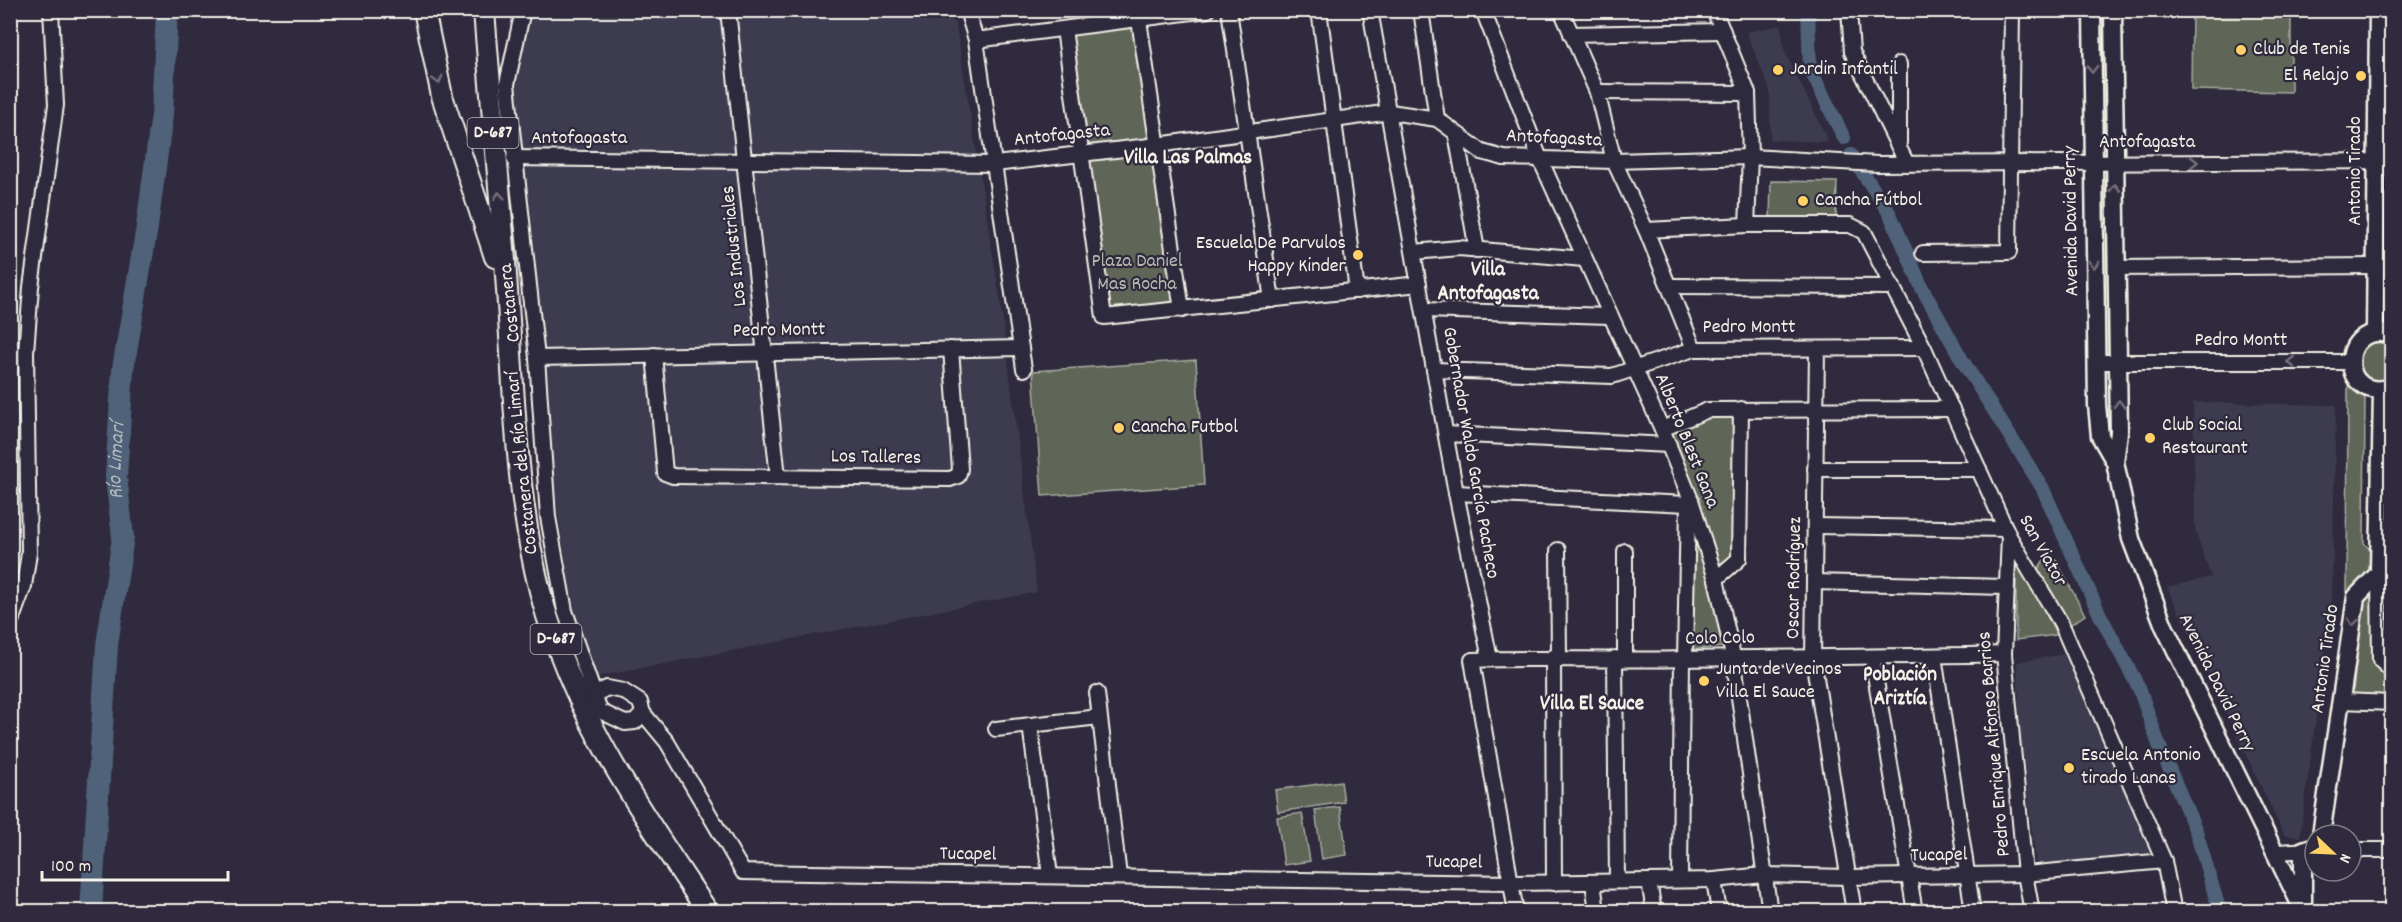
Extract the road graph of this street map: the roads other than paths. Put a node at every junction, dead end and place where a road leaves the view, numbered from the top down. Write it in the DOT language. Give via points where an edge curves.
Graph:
graph roads {
  1 [pos="51,10"];
  2 [pos="424,10"];
  3 [pos="484,10"];
  4 [pos="524,10"];
  5 [pos="728,10"];
  6 [pos="967,10"];
  7 [pos="1208,10"];
  8 [pos="1229,10"];
  9 [pos="1319,10"];
  10 [pos="1371,10"];
  11 [pos="1421,10"];
  12 [pos="1483,10"];
  13 [pos="1561,10"];
  14 [pos="1714,10"];
  15 [pos="1849,10"];
  16 [pos="2012,10"];
  17 [pos="2092,10"];
  18 [pos="2113,10"];
  19 [pos="2378,10"];
  20 [pos="1139,20"];
  21 [pos="1064,29"];
  22 [pos="1723,32"];
  23 [pos="1571,33"];
  24 [pos="976,40"];
  25 [pos="1899,64"];
  26 [pos="1597,92"];
  27 [pos="1748,93"];
  28 [pos="1390,112"];
  29 [pos="1437,119"];
  30 [pos="1336,122"];
  31 [pos="1248,133"];
  32 [pos="1456,134"];
  33 [pos="1158,145"];
  34 [pos="1899,148"];
  35 [pos="1083,154"];
  36 [pos="1750,157"];
  37 [pos="514,158"];
  38 [pos="745,159"];
  39 [pos="1540,159"];
  40 [pos="1614,161"];
  41 [pos="2384,161"];
  42 [pos="2092,162"];
  43 [pos="2114,163"];
  44 [pos="995,164"];
  45 [pos="1907,164"];
  46 [pos="2010,165"];
  47 [pos="1747,225"];
  48 [pos="1646,230"];
  49 [pos="1477,250"];
  50 [pos="1414,252"];
  51 [pos="1923,253"];
  52 [pos="1584,259"];
  53 [pos="2376,266"];
  54 [pos="2116,268"];
  55 [pos="1419,284"];
  56 [pos="1669,286"];
  57 [pos="1893,287"];
  58 [pos="1357,291"];
  59 [pos="1272,300"];
  60 [pos="1182,310"];
  61 [pos="1424,310"];
  62 [pos="1609,316"];
  63 [pos="509,330"];
  64 [pos="2383,334"];
  65 [pos="1021,348"];
  66 [pos="1924,348"];
  67 [pos="951,349"];
  68 [pos="1694,349"];
  69 [pos="1817,350"];
  70 [pos="765,352"];
  71 [pos="654,355"];
  72 [pos="537,358"];
  73 [pos="2096,362"];
  74 [pos="2118,362"];
  75 [pos="2350,362"];
  76 [pos="1635,368"];
  77 [pos="1024,369"];
  78 [pos="1434,370"];
  79 [pos="2387,388"];
  80 [pos="1741,409"];
  81 [pos="1952,409"];
  82 [pos="1816,410"];
  83 [pos="1662,429"];
  84 [pos="1446,434"];
  85 [pos="1669,445"];
  86 [pos="2115,462"];
  87 [pos="1815,469"];
  88 [pos="1979,469"];
  89 [pos="778,477"];
  90 [pos="1456,493"];
  91 [pos="1689,502"];
  92 [pos="1815,526"];
  93 [pos="2008,533"];
  94 [pos="1558,550"];
  95 [pos="1625,551"];
  96 [pos="2379,573"];
  97 [pos="1716,579"];
  98 [pos="1814,582"];
  99 [pos="2005,587"];
  100 [pos="556,613"];
  101 [pos="10,624"];
  102 [pos="2004,654"];
  103 [pos="1733,656"];
  104 [pos="1934,656"];
  105 [pos="1556,657"];
  106 [pos="1872,657"];
  107 [pos="1620,658"];
  108 [pos="1490,659"];
  109 [pos="1684,659"];
  110 [pos="1813,659"];
  111 [pos="2391,671"];
  112 [pos="1097,693"];
  113 [pos="596,694"];
  114 [pos="2341,701"];
  115 [pos="2391,703"];
  116 [pos="643,713"];
  117 [pos="1099,717"];
  118 [pos="1030,725"];
  119 [pos="996,729"];
  120 [pos="2323,823"];
  121 [pos="2303,850"];
  122 [pos="2363,850"];
  123 [pos="2391,850"];
  124 [pos="2276,852"];
  125 [pos="2164,861"];
  126 [pos="2025,874"];
  127 [pos="1050,875"];
  128 [pos="1968,875"];
  129 [pos="1119,876"];
  130 [pos="1764,876"];
  131 [pos="1909,876"];
  132 [pos="1849,877"];
  133 [pos="1680,880"];
  134 [pos="1714,880"];
  135 [pos="1617,881"];
  136 [pos="1649,881"];
  137 [pos="1593,882"];
  138 [pos="1512,883"];
  139 [pos="1554,883"];
  140 [pos="2307,883"];
  141 [pos="2304,911"];
  142 [pos="708,912"];
  143 [pos="1516,912"];
  144 [pos="1597,912"];
  145 [pos="1654,912"];
  146 [pos="1719,912"];
  147 [pos="1770,912"];
  148 [pos="1854,912"];
  149 [pos="1915,912"];
  150 [pos="1973,912"];
  151 [pos="2032,912"];
  152 [pos="2174,912"];
  1 -- 101 [label="street" via="56,105 26,352 29,554 24,586"];
  2 -- 63 [label="highway, Costanera del Río Limarí / D-687, one-way" via="442,96 495,258"];
  63 -- 3 [label="highway, Costanera del Río Limarí / D-687, one-way"];
  4 -- 37 [label="street, Costanera" via="507,84"];
  5 -- 38 [label="street, Los Industriales"];
  6 -- 24 [label="street"];
  7 -- 20 [label="street"];
  8 -- 31 [label="street"];
  9 -- 30 [label="street"];
  10 -- 28 [label="street, Gobernador Waldo García Pacheco"];
  11 -- 29 [label="street"];
  12 -- 39 [label="street, Alberto Blest Gana"];
  13 -- 23 [label="street"];
  14 -- 22 [label="street"];
  15 -- 34 [label="street" via="1852,52"];
  16 -- 46 [label="street"];
  17 -- 42 [label="main road, Avenida David Perry, one-way"];
  18 -- 43 [label="main road, Avenida David Perry"];
  19 -- 41 [label="main road, Antonio Tirado"];
  20 -- 21 [label="street"];
  20 -- 33 [label="street"];
  21 -- 24 [label="street"];
  21 -- 35 [label="street"];
  22 -- 23 [label="street"];
  22 -- 27 [label="street"];
  23 -- 26 [label="street"];
  24 -- 44 [label="street"];
  25 -- 34 [label="street"];
  26 -- 27 [label="street"];
  26 -- 40 [label="street"];
  27 -- 36 [label="street"];
  28 -- 29 [label="street, Antofagasta"];
  28 -- 30 [label="street, Antofagasta"];
  28 -- 50 [label="street, Gobernador Waldo García Pacheco"];
  29 -- 32 [label="street, Antofagasta"];
  30 -- 31 [label="street, Antofagasta"];
  30 -- 58 [label="street"];
  31 -- 33 [label="street, Antofagasta"];
  31 -- 59 [label="street"];
  32 -- 39 [label="street, Antofagasta" via="1482,152 1504,158"];
  32 -- 49 [label="street"];
  33 -- 35 [label="street, Antofagasta"];
  33 -- 60 [label="street"];
  34 -- 45 [label="street"];
  35 -- 44 [label="street, Antofagasta"];
  35 -- 60 [label="street" via="1104,317"];
  36 -- 40 [label="street, Antofagasta"];
  36 -- 45 [label="street, Antofagasta"];
  36 -- 47 [label="street"];
  37 -- 38 [label="street, Antofagasta"];
  37 -- 72 [label="street, Costanera"];
  38 -- 44 [label="street, Antofagasta"];
  38 -- 70 [label="street, Los Industriales"];
  39 -- 40 [label="street, Antofagasta"];
  39 -- 52 [label="street, Alberto Blest Gana"];
  40 -- 48 [label="street"];
  43 -- 41 [label="street, Antofagasta, one-way"];
  41 -- 53 [label="main road, Antonio Tirado"];
  42 -- 43 [label="street, Antofagasta"];
  42 -- 46 [label="street, Antofagasta"];
  42 -- 73 [label="main road, Avenida David Perry, one-way"];
  54 -- 43 [label="main road, Avenida David Perry, one-way"];
  44 -- 65 [label="street"];
  45 -- 46 [label="street, Antofagasta"];
  46 -- 51 [label="street" via="2009,252"];
  47 -- 48 [label="street"];
  47 -- 57 [label="street, San Viator" via="1850,225 1864,232"];
  48 -- 56 [label="street"];
  49 -- 50 [label="street"];
  49 -- 52 [label="street"];
  50 -- 55 [label="street, Gobernador Waldo García Pacheco"];
  52 -- 62 [label="street, Alberto Blest Gana"];
  53 -- 54 [label="street"];
  53 -- 64 [label="main road, Antonio Tirado"];
  54 -- 74 [label="main road, Avenida David Perry"];
  55 -- 58 [label="street"];
  55 -- 61 [label="street, Gobernador Waldo García Pacheco"];
  56 -- 57 [label="street"];
  56 -- 68 [label="street"];
  57 -- 66 [label="street, San Viator"];
  58 -- 59 [label="street"];
  59 -- 60 [label="street"];
  61 -- 62 [label="street"];
  61 -- 78 [label="street, Gobernador Waldo García Pacheco"];
  62 -- 76 [label="street, Alberto Blest Gana"];
  63 -- 100 [label="highway, Costanera del Río Limarí / D-687" via="525,510"];
  64 -- 75 [label="main road" via="2357,343"];
  65 -- 67 [label="street, Pedro Montt"];
  65 -- 77 [label="street"];
  66 -- 69 [label="street, Pedro Montt"];
  66 -- 81 [label="street, San Viator"];
  67 -- 70 [label="street, Pedro Montt"];
  67 -- 89 [label="street, Los Talleres" via="958,476"];
  68 -- 69 [label="street, Pedro Montt"];
  68 -- 76 [label="street, Pedro Montt"];
  69 -- 82 [label="street, Oscar Rodríguez"];
  70 -- 71 [label="street, Pedro Montt"];
  70 -- 89 [label="street, Los Industriales"];
  71 -- 72 [label="street, Pedro Montt"];
  71 -- 89 [label="street, Los Talleres" via="665,473"];
  72 -- 100 [label="street, Costanera"];
  73 -- 74 [label="street, Pedro Montt"];
  73 -- 86 [label="main road, Avenida David Perry" via="2100,436"];
  75 -- 74 [label="street, Pedro Montt, one-way"];
  86 -- 74 [label="main road, Avenida David Perry, one-way" via="2119,432"];
  75 -- 79 [label="main road" via="2364,386"];
  76 -- 78 [label="street, Pedro Montt" via="1612,376"];
  76 -- 83 [label="street, Alberto Blest Gana"];
  78 -- 84 [label="street, Gobernador Waldo García Pacheco"];
  79 -- 96 [label="main road"];
  80 -- 82 [label="street"];
  80 -- 83 [label="street" via="1708,410"];
  80 -- 97 [label="street" via="1739,559"];
  81 -- 82 [label="street"];
  81 -- 88 [label="street, San Viator"];
  82 -- 87 [label="street, Oscar Rodríguez"];
  83 -- 85 [label="street, Alberto Blest Gana"];
  84 -- 85 [label="street"];
  84 -- 90 [label="street, Gobernador Waldo García Pacheco"];
  85 -- 91 [label="street, Alberto Blest Gana"];
  86 -- 124 [label="main road, Avenida David Perry" via="2131,539 2164,626"];
  87 -- 88 [label="street"];
  87 -- 92 [label="street, Oscar Rodríguez"];
  88 -- 93 [label="street, San Viator"];
  90 -- 91 [label="street"];
  90 -- 108 [label="street, Gobernador Waldo García Pacheco"];
  91 -- 97 [label="street, Alberto Blest Gana"];
  91 -- 109 [label="street"];
  92 -- 93 [label="street"];
  92 -- 98 [label="street, Oscar Rodríguez"];
  93 -- 99 [label="street, Pedro Enrique Alfonso Barrios"];
  93 -- 125 [label="street, San Viator" via="2061,623"];
  94 -- 105 [label="street"];
  95 -- 107 [label="street"];
  96 -- 111 [label="street" via="2380,660"];
  96 -- 114 [label="main road, Antonio Tirado, one-way" via="2356,597"];
  97 -- 103 [label="street, Alberto Blest Gana"];
  98 -- 99 [label="street"];
  98 -- 110 [label="street, Oscar Rodríguez"];
  99 -- 102 [label="street, Pedro Enrique Alfonso Barrios"];
  100 -- 113 [label="street, Costanera"];
  100 -- 142 [label="highway, Costanera del Río Limarí / D-687" via="572,683 603,749"];
  102 -- 104 [label="street, Colo Colo"];
  102 -- 126 [label="street, Pedro Enrique Alfonso Barrios"];
  103 -- 109 [label="street, Colo Colo"];
  103 -- 110 [label="street, Colo Colo"];
  103 -- 130 [label="street, Alberto Blest Gana"];
  104 -- 106 [label="street, Colo Colo"];
  104 -- 128 [label="street"];
  105 -- 107 [label="street, Colo Colo"];
  105 -- 108 [label="street, Colo Colo"];
  105 -- 139 [label="street"];
  106 -- 110 [label="street, Colo Colo"];
  106 -- 131 [label="street"];
  107 -- 109 [label="street, Colo Colo"];
  107 -- 135 [label="street"];
  108 -- 138 [label="street, Colo Colo" via="1472,660"];
  109 -- 133 [label="street"];
  110 -- 132 [label="street, Oscar Rodríguez"];
  112 -- 117 [label="street"];
  113 -- 116 [label="street" via="607,688 623,691 640,702"];
  113 -- 116 [label="street, Costanera" via="600,711 625,723 635,722"];
  114 -- 115 [label="street"];
  114 -- 120 [label="main road, Antonio Tirado"];
  116 -- 127 [label="street, Tucapel" via="667,742 743,872"];
  117 -- 118 [label="street"];
  117 -- 129 [label="street"];
  118 -- 119 [label="street"];
  118 -- 127 [label="street"];
  121 -- 124 [label="street"];
  122 -- 123 [label="street"];
  124 -- 141 [label="main road, Avenida David Perry"];
  125 -- 126 [label="street, Tucapel"];
  125 -- 152 [label="street, San Viator"];
  126 -- 128 [label="street, Tucapel"];
  126 -- 151 [label="street, Pedro Enrique Alfonso Barrios"];
  127 -- 129 [label="street, Tucapel"];
  128 -- 131 [label="street, Tucapel"];
  128 -- 150 [label="street"];
  129 -- 138 [label="street, Tucapel"];
  130 -- 132 [label="street, Tucapel"];
  130 -- 134 [label="street, Tucapel"];
  130 -- 147 [label="street, Alberto Blest Gana"];
  131 -- 132 [label="street, Tucapel"];
  131 -- 149 [label="street"];
  132 -- 148 [label="street, Oscar Rodríguez"];
  133 -- 134 [label="street, Tucapel"];
  133 -- 136 [label="street, Tucapel"];
  134 -- 146 [label="street"];
  135 -- 136 [label="street, Tucapel"];
  135 -- 137 [label="street, Tucapel"];
  136 -- 145 [label="street"];
  137 -- 139 [label="street, Tucapel"];
  137 -- 144 [label="street"];
  138 -- 139 [label="street, Tucapel"];
  138 -- 143 [label="street"];
  140 -- 141 [label="main road"];
}
